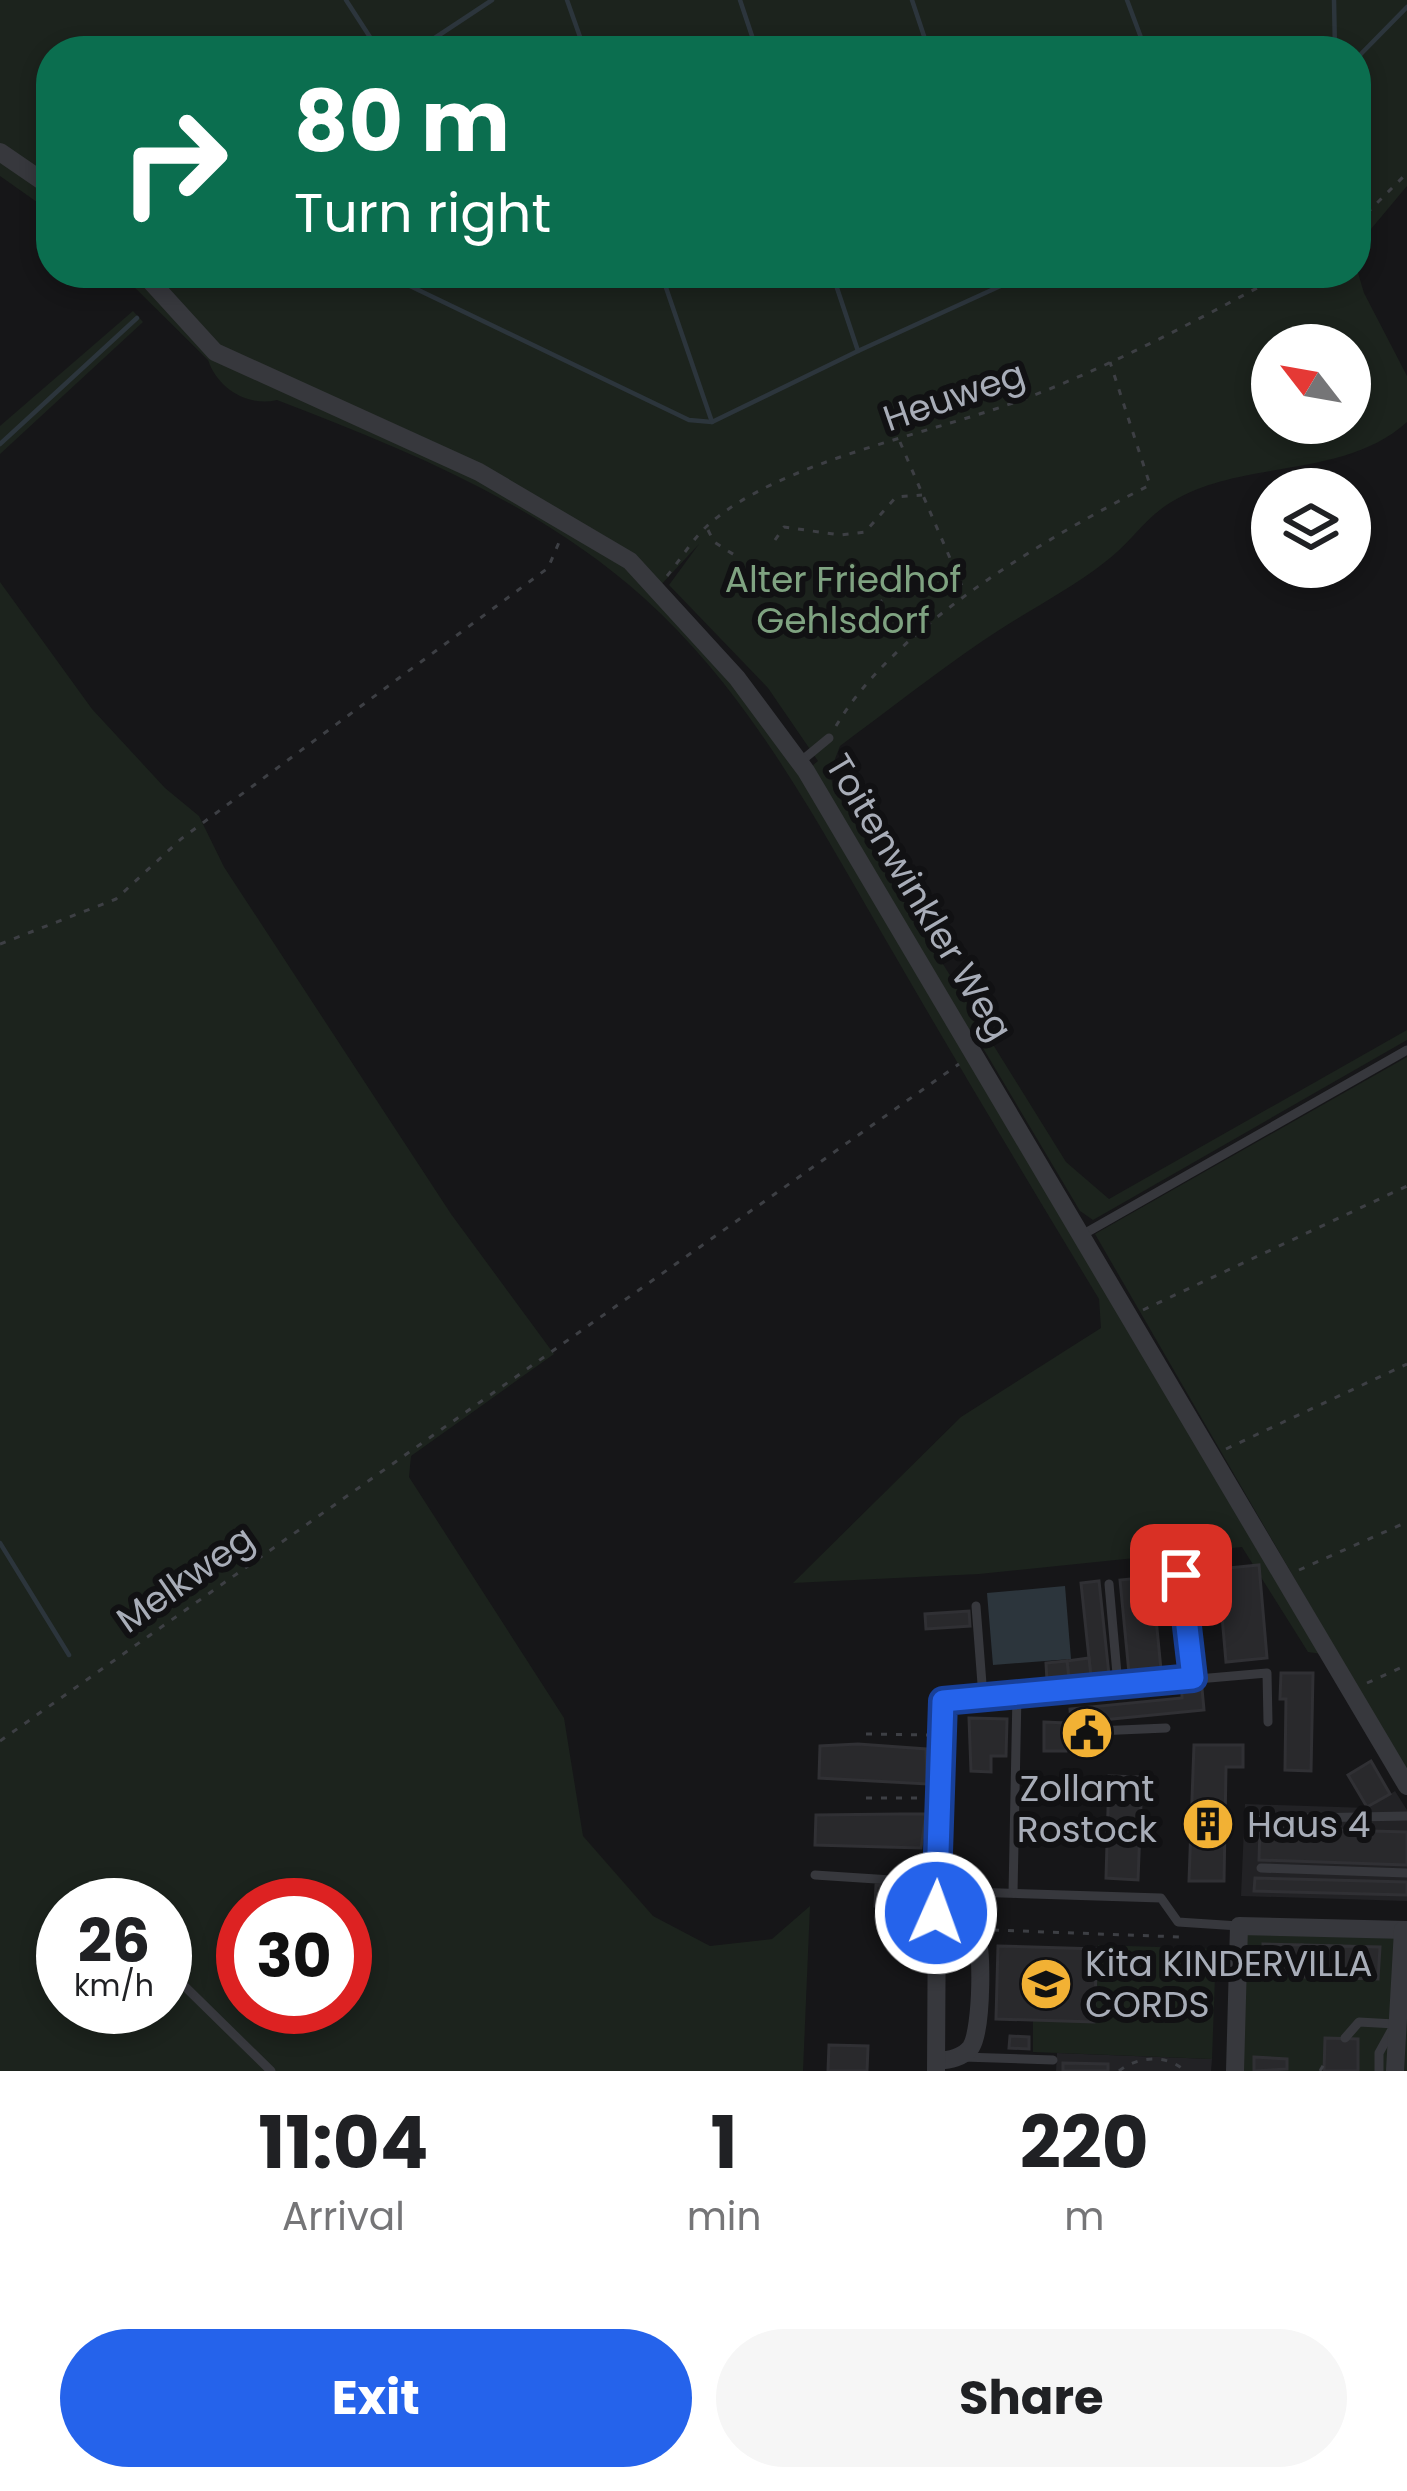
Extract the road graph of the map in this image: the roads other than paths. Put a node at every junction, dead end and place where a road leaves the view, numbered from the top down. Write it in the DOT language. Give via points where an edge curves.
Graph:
graph roads {
  1 [pos="0,152"];
  2 [pos="36,177"];
  3 [pos="156,288"];
  4 [pos="829,738"];
  5 [pos="800,762"];
  6 [pos="1407,1049"];
  7 [pos="1082,1235"];
  8 [pos="1181,1575"];
  9 [pos="1109,1584"];
  10 [pos="976,1606"];
  11 [pos="1193,1678"];
  12 [pos="1118,1684"];
  13 [pos="1017,1694"];
  14 [pos="983,1697"];
  15 [pos="1268,1723"];
  16 [pos="1166,1728"];
  17 [pos="1074,1732"];
  18 [pos="1407,1786"];
  19 [pos="1407,1816"];
  20 [pos="1262,1819"];
  21 [pos="1261,1868"];
  22 [pos="1407,1873"];
  23 [pos="815,1875"];
  24 [pos="937,1887"];
  25 [pos="1012,1894"];
  26 [pos="939,1922"];
  27 [pos="1239,1926"];
  28 [pos="1405,1930"];
  29 [pos="893,1948"];
  30 [pos="938,1949"];
  31 [pos="192,1993"];
  32 [pos="1395,2024"];
  33 [pos="1345,2038"];
  34 [pos="958,2057"];
  35 [pos="1053,2060"];
  36 [pos="936,2066"];
  37 [pos="271,2071"];
  38 [pos="1235,2071"];
  39 [pos="1378,2071"];
  40 [pos="1395,2071"];
  1 -- 2 [label="street"];
  3 -- 5 [label="street, Toitenwinkler Weg" via="215,352 479,472 630,561 737,678"];
  4 -- 5 [label="lane"];
  5 -- 7 [label="street, Toitenwinkler Weg"];
  6 -- 7 [label="lane"];
  7 -- 18 [label="street, Toitenwinkler Weg"];
  8 -- 11 [label="lane"];
  9 -- 12 [label="lane"];
  10 -- 14 [label="lane"];
  11 -- 12 [label="lane"];
  11 -- 15 [label="lane" via="1268,1672"];
  12 -- 13 [label="lane"];
  13 -- 14 [label="lane"];
  13 -- 25 [label="lane"];
  14 -- 24 [label="lane" via="943,1701"];
  16 -- 17 [label="lane"];
  19 -- 20 [label="lane"];
  21 -- 22 [label="lane"];
  23 -- 24 [label="lane"];
  24 -- 25 [label="lane"];
  24 -- 26 [label="street"];
  25 -- 27 [label="lane" via="1161,1898 1178,1922"];
  26 -- 30 [label="street"];
  26 -- 34 [label="street" via="978,1929 976,2032"];
  27 -- 28 [label="street"];
  27 -- 38 [label="street"];
  28 -- 32 [label="street"];
  29 -- 30 [label="lane"];
  30 -- 36 [label="street"];
  31 -- 37 [label="lane"];
  32 -- 33 [label="lane" via="1359,2022"];
  32 -- 39 [label="lane"];
  32 -- 40 [label="street"];
  34 -- 35 [label="lane"];
  34 -- 36 [label="street"];
}
